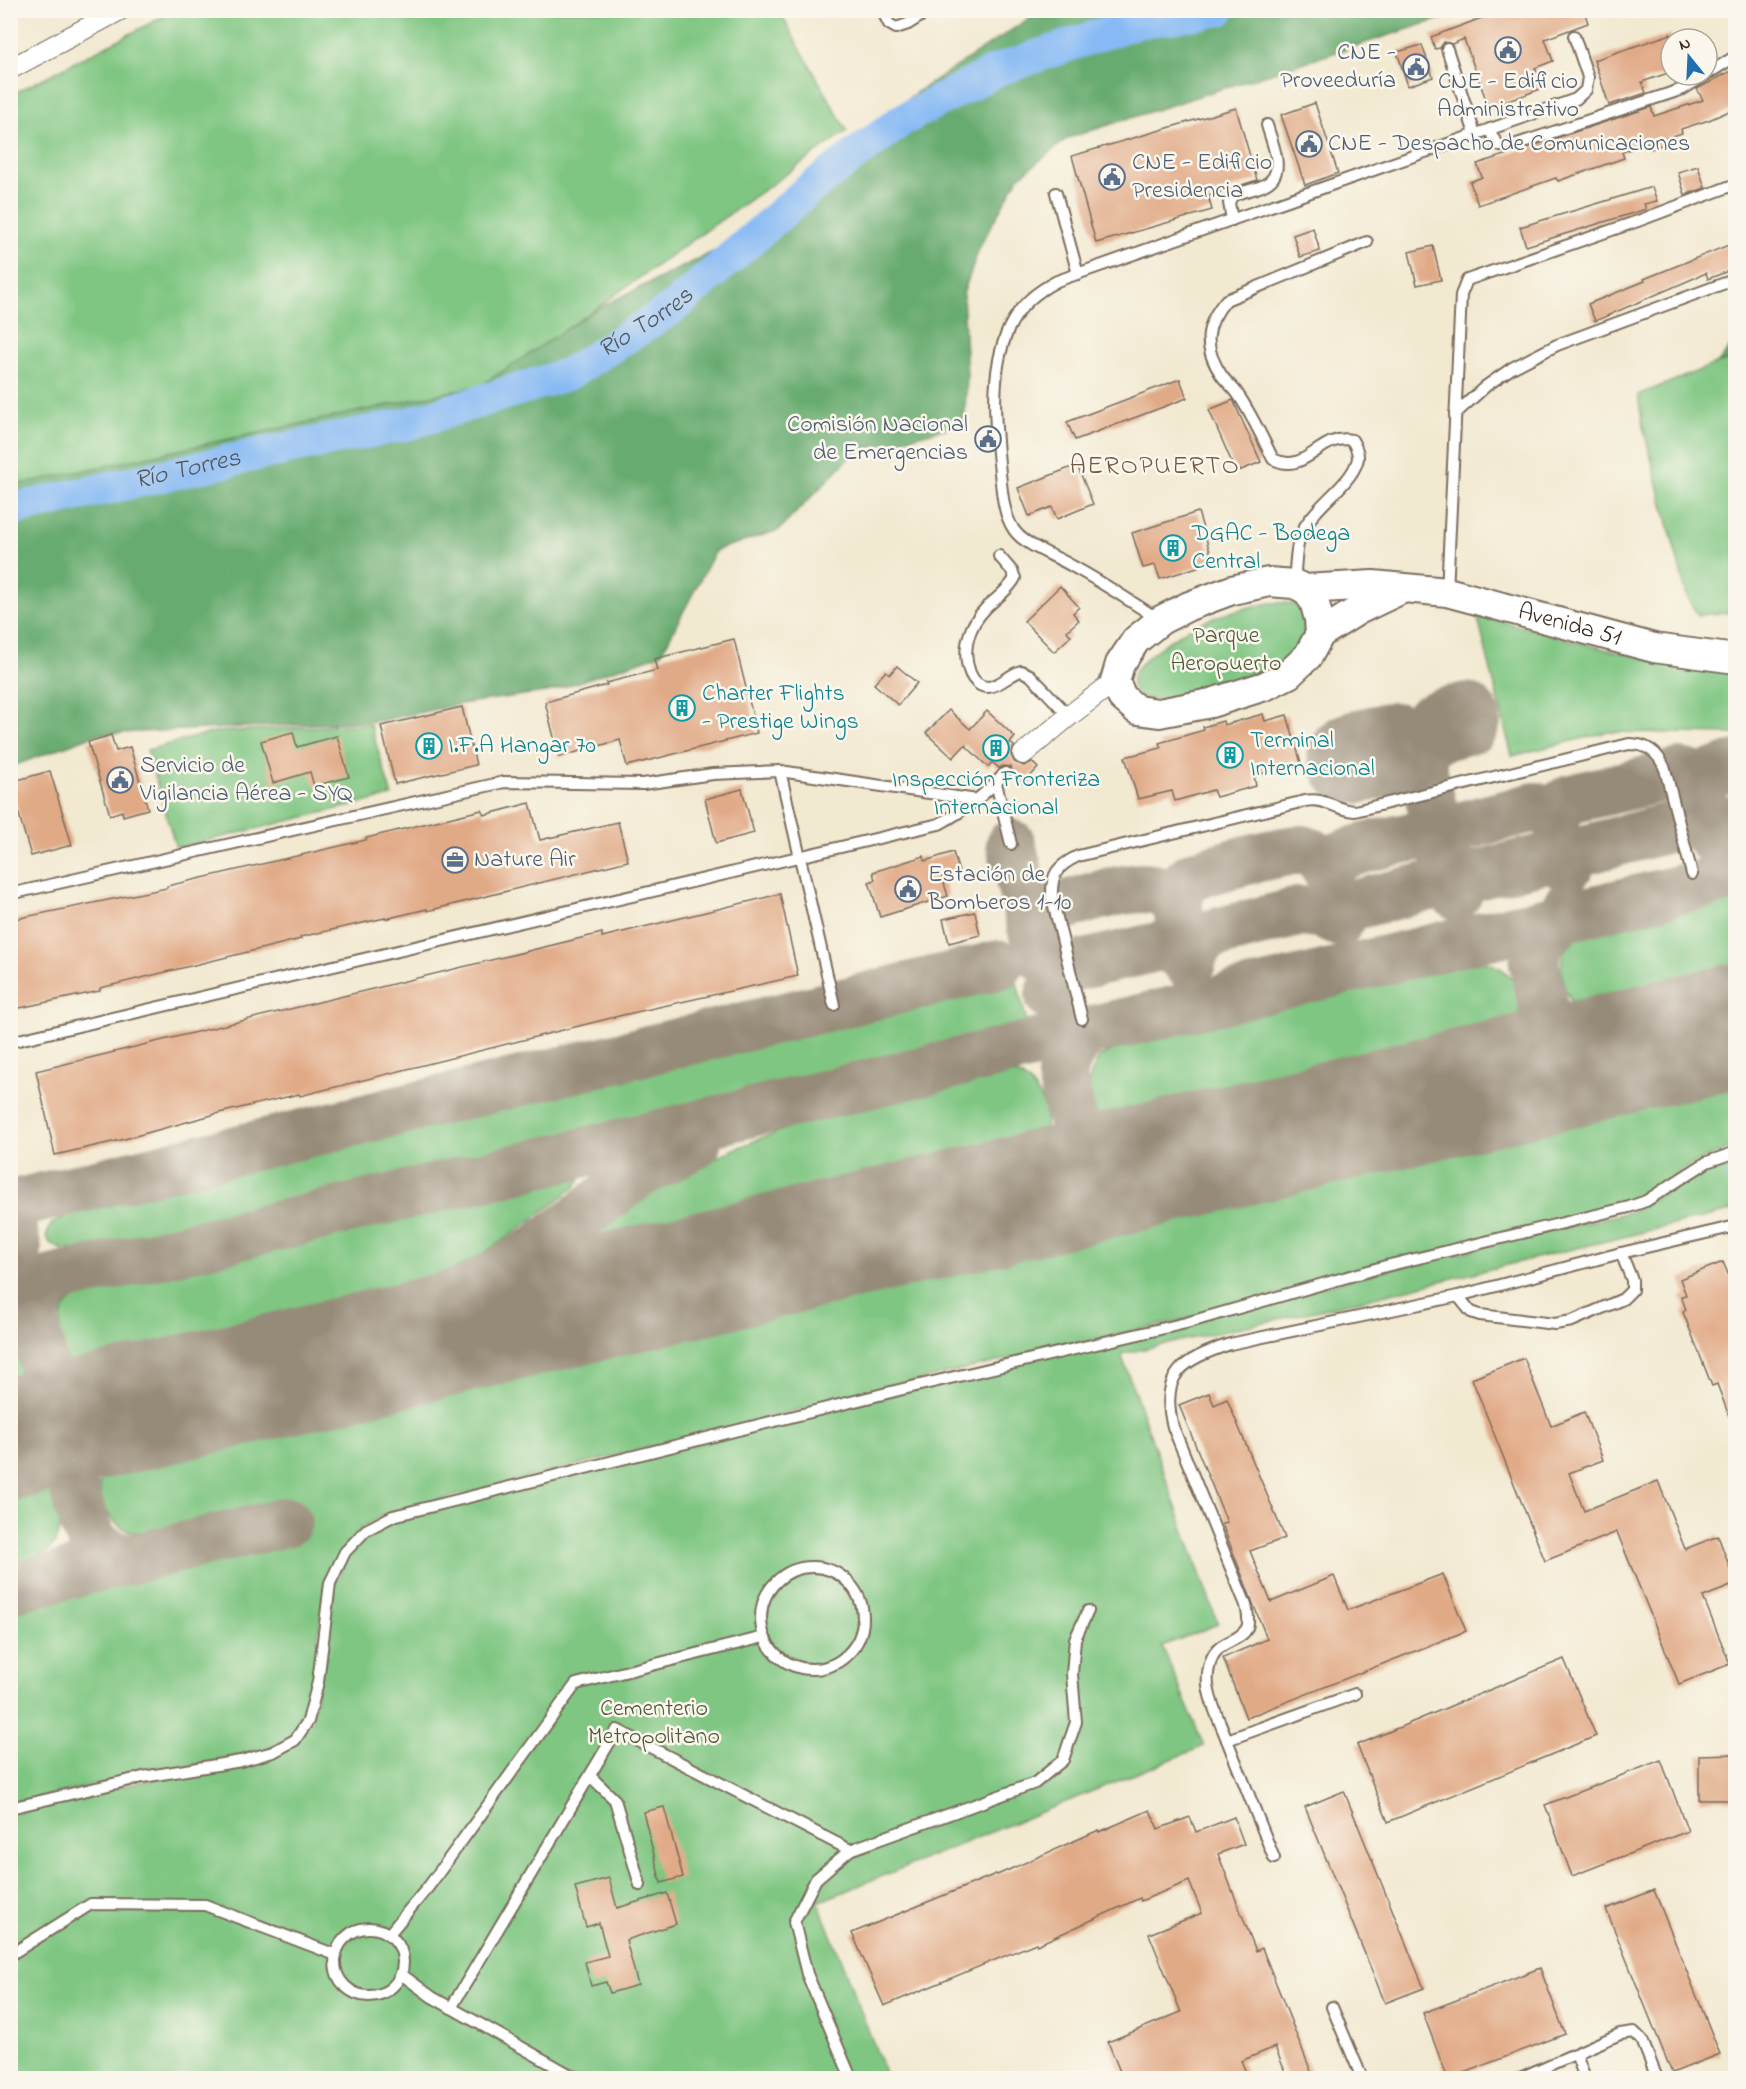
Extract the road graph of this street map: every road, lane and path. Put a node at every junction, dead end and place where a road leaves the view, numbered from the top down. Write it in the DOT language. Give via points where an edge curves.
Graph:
graph roads {
  1 [pos="120,10"];
  2 [pos="882,10"];
  3 [pos="930,10"];
  4 [pos="1574,36"];
  5 [pos="1447,49"];
  6 [pos="1736,56"];
  7 [pos="1719,66"];
  8 [pos="10,69"];
  9 [pos="1686,87"];
  10 [pos="1267,125"];
  11 [pos="1490,129"];
  12 [pos="1475,134"];
  13 [pos="1736,184"];
  14 [pos="1056,193"];
  15 [pos="1233,220"];
  16 [pos="1367,242"];
  17 [pos="1078,274"];
  18 [pos="1736,279"];
  19 [pos="1455,414"];
  20 [pos="999,556"];
  21 [pos="1299,586"];
  22 [pos="1404,588"];
  23 [pos="1447,592"];
  24 [pos="1161,620"];
  25 [pos="1320,634"];
  26 [pos="1736,659"];
  27 [pos="1115,681"];
  28 [pos="1069,716"];
  29 [pos="1023,754"];
  30 [pos="780,771"];
  31 [pos="1005,773"];
  32 [pos="996,783"];
  33 [pos="977,800"];
  34 [pos="1011,844"];
  35 [pos="800,857"];
  36 [pos="1692,874"];
  37 [pos="10,894"];
  38 [pos="834,1005"];
  39 [pos="1082,1019"];
  40 [pos="10,1042"];
  41 [pos="1736,1152"];
  42 [pos="1734,1230"];
  43 [pos="1621,1253"];
  44 [pos="1458,1296"];
  45 [pos="1088,1611"];
  46 [pos="764,1637"];
  47 [pos="1355,1694"];
  48 [pos="1227,1740"];
  49 [pos="590,1776"];
  50 [pos="10,1808"];
  51 [pos="850,1850"];
  52 [pos="1274,1858"];
  53 [pos="640,1885"];
  54 [pos="389,1934"];
  55 [pos="10,1955"];
  56 [pos="336,1955"];
  57 [pos="401,1974"];
  58 [pos="1332,2007"];
  59 [pos="451,2008"];
  60 [pos="1576,2054"];
  61 [pos="576,2079"];
  62 [pos="852,2079"];
  63 [pos="1362,2079"];
  64 [pos="1520,2079"];
  65 [pos="1585,2079"];
  66 [pos="1657,2079"];
  1 -- 8 [label="street"];
  2 -- 3 [label="lane" via="889,24 896,28"];
  4 -- 11 [label="lane" via="1588,77 1586,90 1576,99"];
  5 -- 12 [label="lane"];
  6 -- 7 [label="lane"];
  9 -- 11 [label="lane" via="1511,146 1500,146"];
  10 -- 15 [label="lane" via="1278,164 1276,175 1267,183 1232,196 1229,203"];
  11 -- 12 [label="lane"];
  12 -- 15 [label="lane"];
  13 -- 19 [label="lane" via="1467,280 1461,295"];
  14 -- 17 [label="lane"];
  15 -- 17 [label="lane"];
  16 -- 21 [label="lane" via="1226,300 1210,327 1211,358 1237,393 1273,459 1300,462 1342,438 1353,440 1357,448 1358,460 1351,474 1304,527 1299,539"];
  17 -- 24 [label="lane" via="1036,292 1019,310 1009,329 996,386 995,423 1006,512 1022,538"];
  18 -- 19 [label="lane" via="1557,345 1512,368"];
  19 -- 23 [label="lane"];
  20 -- 28 [label="lane" via="1015,578 974,622 966,648 973,679 988,687 1021,671 1030,675"];
  21 -- 22 [label="main road, Avenida 51"];
  21 -- 24 [label="main road, Avenida 51" via="1269,582 1232,590"];
  21 -- 25 [label="main road" via="1314,601"];
  22 -- 23 [label="main road, Avenida 51"];
  22 -- 25 [label="main road"];
  23 -- 26 [label="main road, Avenida 51" via="1654,648"];
  24 -- 27 [label="main road, Avenida 51" via="1137,640 1120,664"];
  25 -- 27 [label="main road" via="1308,656 1289,674 1211,703 1159,712 1137,710 1122,697"];
  27 -- 28 [label="street, Avenida 51"];
  28 -- 29 [label="street, Avenida 51"];
  30 -- 33 [label="lane"];
  30 -- 35 [label="lane"];
  30 -- 37 [label="lane" via="713,774 643,784 504,782"];
  31 -- 32 [label="lane"];
  32 -- 33 [label="lane"];
  32 -- 34 [label="lane"];
  33 -- 35 [label="lane" via="939,824"];
  35 -- 38 [label="lane"];
  35 -- 40 [label="lane"];
  36 -- 39 [label="lane" via="1665,769 1654,751 1641,744 1355,811 1345,811 1317,799 1305,801 1078,856 1064,863 1051,885 1052,898"];
  41 -- 50 [label="lane" via="1707,1162 1646,1201 1629,1207 1386,1266 1186,1323 393,1516 366,1530 345,1552 330,1583 318,1682 308,1721 295,1740 273,1752 241,1761 143,1777"];
  42 -- 43 [label="lane"];
  43 -- 44 [label="lane"];
  43 -- 44 [label="lane" via="1632,1290 1623,1299 1572,1321 1555,1324 1480,1315 1471,1312"];
  44 -- 48 [label="lane" via="1230,1344 1191,1360 1176,1374 1168,1398 1173,1427 1246,1605 1247,1627 1216,1650 1208,1677 1209,1691"];
  45 -- 51 [label="lane" via="1075,1639 1072,1674 1076,1722 1063,1760 1035,1783"];
  46 -- 46 [label="lane" via="774,1653 789,1665 808,1670 827,1668 856,1645 863,1628 863,1609 856,1591 843,1577 827,1569 807,1567 774,1584 764,1600"];
  46 -- 54 [label="lane" via="576,1684 429,1886"];
  47 -- 48 [label="lane"];
  48 -- 52 [label="lane"];
  49 -- 51 [label="lane" via="617,1730"];
  49 -- 53 [label="lane" via="615,1800"];
  49 -- 59 [label="lane"];
  51 -- 62 [label="lane" via="816,1879 794,1922 807,1974"];
  54 -- 56 [label="lane" via="368,1928 357,1930 347,1936"];
  54 -- 57 [label="lane" via="402,1952"];
  55 -- 56 [label="lane" via="91,1904 205,1905"];
  56 -- 57 [label="lane" via="339,1977 345,1986 365,1996 387,1991"];
  57 -- 59 [label="lane"];
  58 -- 63 [label="lane"];
  59 -- 61 [label="lane"];
  60 -- 64 [label="lane"];
  60 -- 65 [label="lane"];
  60 -- 66 [label="lane" via="1620,2034 1634,2032 1642,2040"];
}
